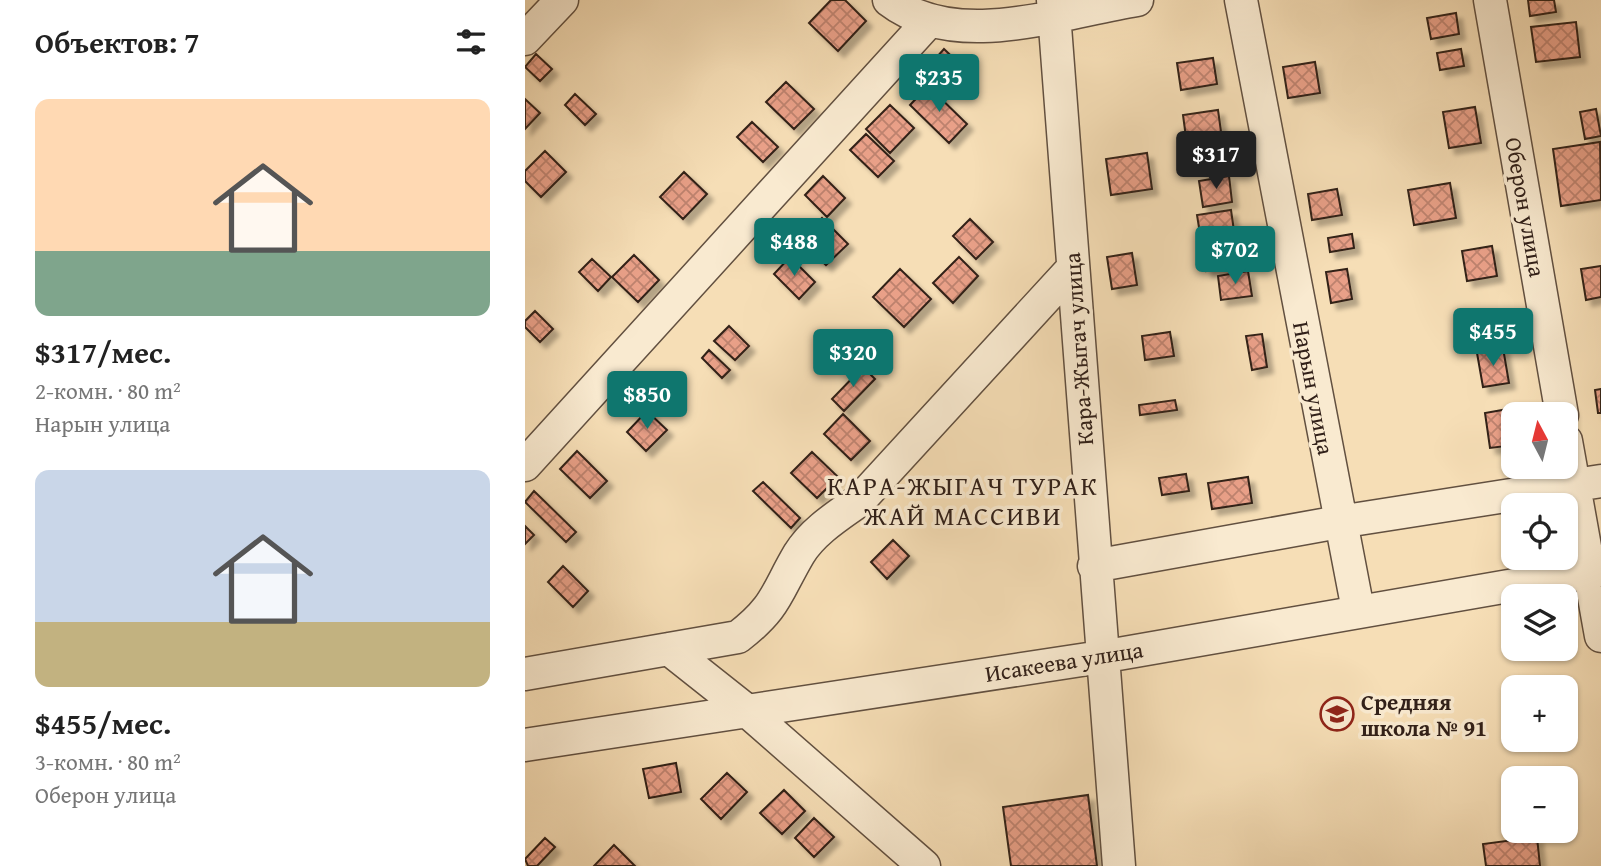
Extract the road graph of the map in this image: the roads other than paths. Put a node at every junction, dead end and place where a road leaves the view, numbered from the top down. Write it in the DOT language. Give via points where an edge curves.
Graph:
graph roads {
  1 [pos="562,0"];
  2 [pos="889,0"];
  3 [pos="1137,0"];
  4 [pos="1241,0"];
  5 [pos="1490,0"];
  6 [pos="1053,8"];
  7 [pos="929,21"];
  8 [pos="525,40"];
  9 [pos="1072,269"];
  10 [pos="1560,402"];
  11 [pos="525,465"];
  12 [pos="1579,466"];
  13 [pos="1588,483"];
  14 [pos="1339,522"];
  15 [pos="1094,566"];
  16 [pos="1596,570"];
  17 [pos="1358,610"];
  18 [pos="1601,636"];
  19 [pos="669,649"];
  20 [pos="1101,657"];
  21 [pos="525,674"];
  22 [pos="746,710"];
  23 [pos="525,745"];
  24 [pos="924,866"];
  25 [pos="1119,866"];
  1 -- 8 [label="street"];
  2 -- 7 [label="street"];
  3 -- 6 [label="street"];
  4 -- 14 [label="street, Нарын улица"];
  5 -- 10 [label="street, Оберон улица"];
  6 -- 7 [label="street" via="1012,24"];
  6 -- 9 [label="street, Кара-Жыгач улица"];
  7 -- 11 [label="street"];
  9 -- 15 [label="street, Кара-Жыгач улица"];
  9 -- 19 [label="street" via="860,500 824,526 800,552 761,620 738,637"];
  12 -- 13 [label="street"];
  13 -- 14 [label="street"];
  13 -- 16 [label="street"];
  14 -- 15 [label="street"];
  14 -- 17 [label="street, Нарын улица"];
  15 -- 20 [label="street, Кара-Жыгач улица"];
  16 -- 17 [label="street, Исакеева улица"];
  16 -- 18 [label="street"];
  17 -- 20 [label="street, Исакеева улица"];
  19 -- 21 [label="street"];
  19 -- 22 [label="street"];
  20 -- 22 [label="street, Исакеева улица"];
  20 -- 25 [label="street, Кара-Жыгач улица"];
  22 -- 23 [label="street, Исакеева улица"];
  22 -- 24 [label="street"];
}
